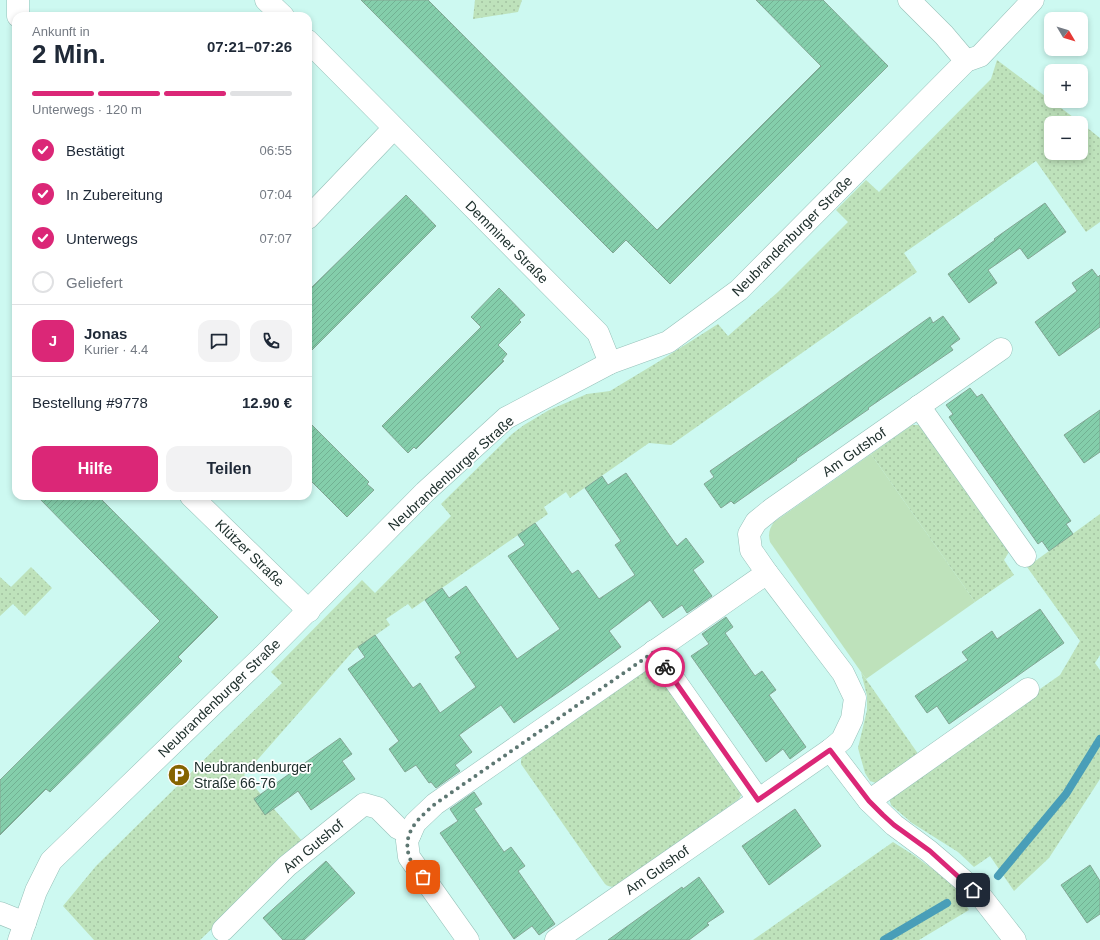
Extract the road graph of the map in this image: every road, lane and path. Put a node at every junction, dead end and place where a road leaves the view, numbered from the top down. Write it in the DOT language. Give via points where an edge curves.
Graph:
graph roads {
  1 [pos="18,0"];
  2 [pos="266,0"];
  3 [pos="909,0"];
  4 [pos="1034,0"];
  5 [pos="18,12"];
  6 [pos="279,12"];
  7 [pos="312,45"];
  8 [pos="966,61"];
  9 [pos="394,128"];
  10 [pos="312,214"];
  11 [pos="1001,349"];
  12 [pos="610,363"];
  13 [pos="919,406"];
  14 [pos="195,500"];
  15 [pos="1025,556"];
  16 [pos="767,573"];
  17 [pos="308,611"];
  18 [pos="654,652"];
  19 [pos="1028,689"];
  20 [pos="830,750"];
  21 [pos="758,800"];
  22 [pos="869,801"];
  23 [pos="410,834"];
  24 [pos="0,913"];
  25 [pos="223,930"];
  26 [pos="22,932"];
  27 [pos="468,940"];
  28 [pos="556,940"];
  29 [pos="1014,940"];
  1 -- 5 [label="street"];
  2 -- 6 [label="street"];
  3 -- 8 [label="street"];
  4 -- 8 [label="street, Neubrandenburger Straße" via="980,56"];
  7 -- 9 [label="street, Demminer Straße"];
  8 -- 12 [label="street, Neubrandenburger Straße" via="739,290 668,342"];
  9 -- 10 [label="street"];
  9 -- 12 [label="street, Demminer Straße" via="598,333"];
  11 -- 13 [label="street, Am Gutshof"];
  12 -- 17 [label="street, Neubrandenburger Straße" via="506,418 425,492"];
  13 -- 15 [label="street"];
  13 -- 16 [label="street, Am Gutshof" via="756,522 749,534 751,550"];
  14 -- 17 [label="street, Klützer Straße"];
  16 -- 18 [label="street"];
  16 -- 20 [label="street, Am Gutshof" via="843,673 855,698 852,719 842,740"];
  17 -- 26 [label="street, Neubrandenburger Straße" via="51,861 36,891"];
  18 -- 21 [label="street"];
  18 -- 23 [label="street" via="435,804 415,823"];
  19 -- 22 [label="street"];
  20 -- 21 [label="street, Am Gutshof"];
  20 -- 22 [label="street"];
  21 -- 28 [label="street, Am Gutshof"];
  22 -- 29 [label="street" via="983,899"];
  23 -- 25 [label="street, Am Gutshof" via="398,828 378,808 364,804 287,866"];
  23 -- 27 [label="street" via="407,840 409,857"];
  24 -- 26 [label="street"];
}
